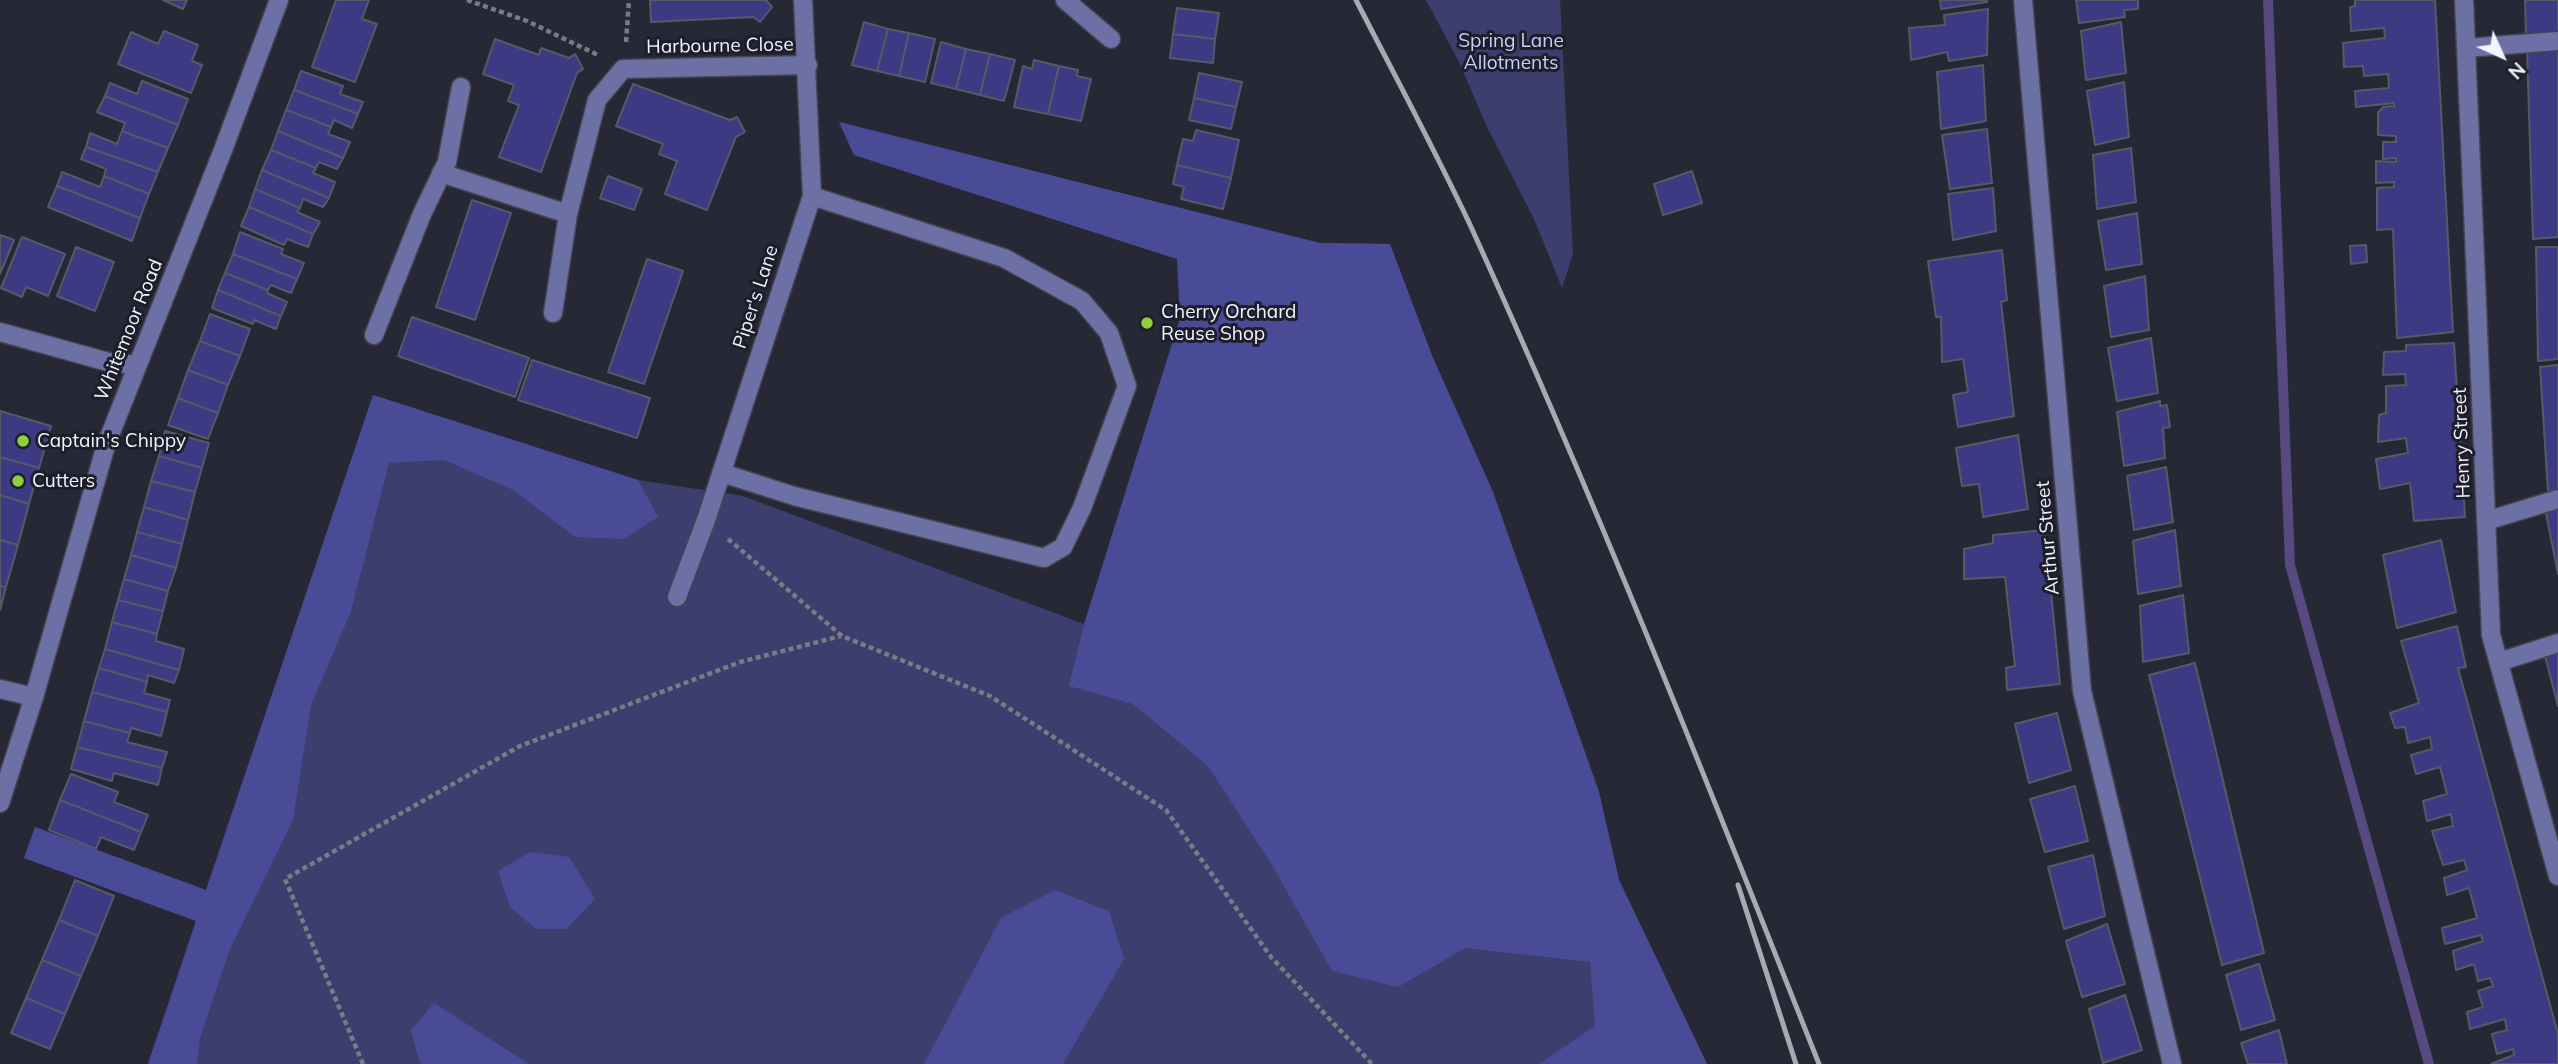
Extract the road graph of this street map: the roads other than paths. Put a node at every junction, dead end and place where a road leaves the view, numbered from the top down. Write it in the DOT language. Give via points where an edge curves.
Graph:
graph roads {
  1 [pos="279,0"];
  2 [pos="803,0"];
  3 [pos="1065,0"];
  4 [pos="2023,0"];
  5 [pos="2464,0"];
  6 [pos="1111,39"];
  7 [pos="2558,41"];
  8 [pos="2466,48"];
  9 [pos="808,65"];
  10 [pos="461,87"];
  11 [pos="441,173"];
  12 [pos="812,196"];
  13 [pos="568,214"];
  14 [pos="553,313"];
  15 [pos="0,332"];
  16 [pos="374,335"];
  17 [pos="137,365"];
  18 [pos="722,473"];
  19 [pos="2558,499"];
  20 [pos="2486,521"];
  21 [pos="677,597"];
  22 [pos="2558,643"];
  23 [pos="2499,662"];
  24 [pos="0,689"];
  25 [pos="34,697"];
  26 [pos="0,803"];
  27 [pos="2558,876"];
  28 [pos="2172,1064"];
  1 -- 17 [label="street, Whitemoor Road"];
  2 -- 9 [label="street, Piper's Lane"];
  3 -- 6 [label="street"];
  4 -- 28 [label="street, Arthur Street" via="2082,691"];
  5 -- 8 [label="street, Henry Street"];
  7 -- 8 [label="street"];
  8 -- 20 [label="street, Henry Street"];
  9 -- 12 [label="street, Piper's Lane"];
  9 -- 13 [label="street, Harbourne Close" via="623,69 597,100"];
  10 -- 11 [label="street"];
  11 -- 13 [label="street"];
  11 -- 16 [label="street"];
  12 -- 18 [label="street, Piper's Lane"];
  12 -- 18 [label="street" via="1004,258 1082,302 1108,333 1127,386 1082,508 1063,547 1044,558 794,496"];
  13 -- 14 [label="street, Harbourne Close"];
  15 -- 17 [label="street" via="108,362"];
  17 -- 25 [label="street, Whitemoor Road" via="106,445"];
  18 -- 21 [label="street, Piper's Lane"];
  19 -- 20 [label="street"];
  20 -- 23 [label="street, Henry Street" via="2491,635"];
  22 -- 23 [label="street"];
  23 -- 27 [label="street, Henry Street"];
  24 -- 25 [label="street"];
  25 -- 26 [label="street, Whitemoor Road"];
}
